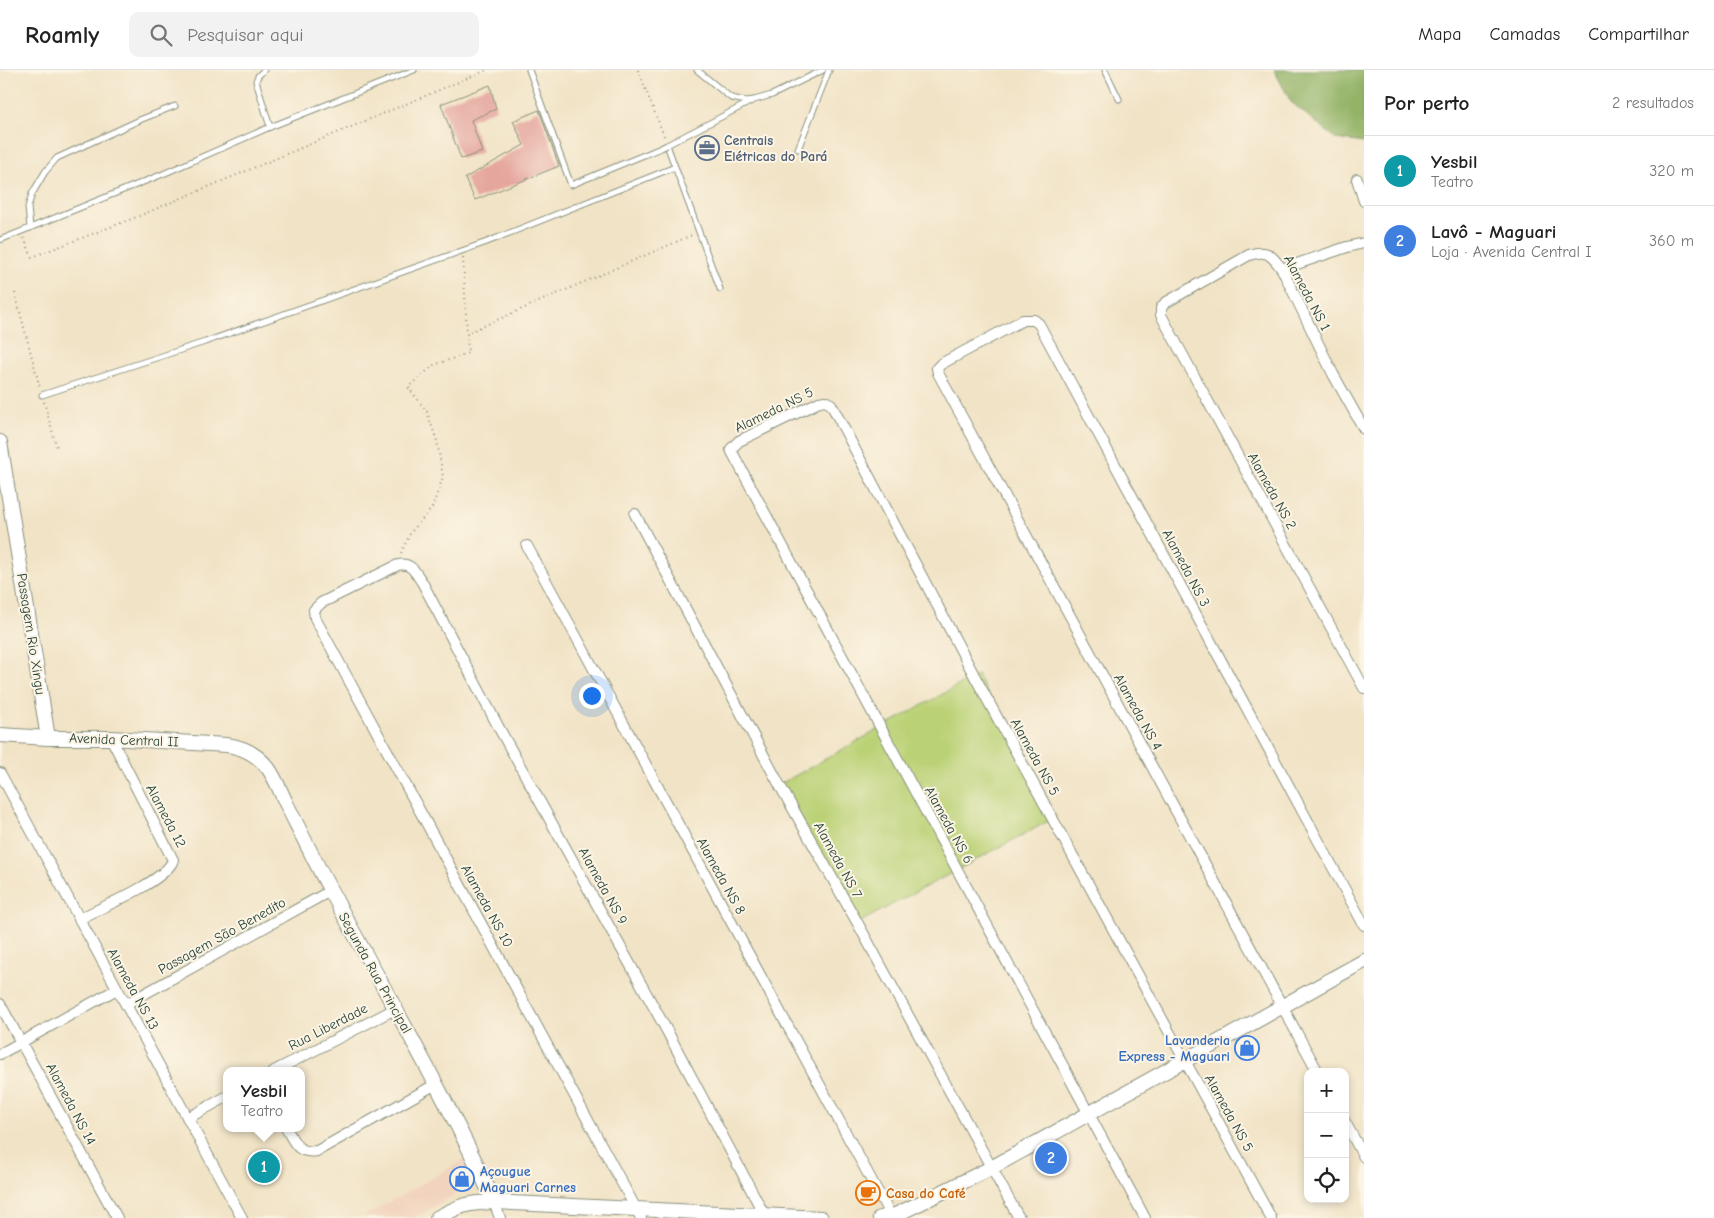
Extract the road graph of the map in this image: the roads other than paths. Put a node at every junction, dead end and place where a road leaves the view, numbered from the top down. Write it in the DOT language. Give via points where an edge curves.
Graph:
graph roads {
  1 [pos="264,70"];
  2 [pos="414,70"];
  3 [pos="529,70"];
  4 [pos="697,70"];
  5 [pos="823,70"];
  6 [pos="829,70"];
  7 [pos="1105,70"];
  8 [pos="1119,99"];
  9 [pos="754,100"];
  10 [pos="176,106"];
  11 [pos="270,127"];
  12 [pos="667,145"];
  13 [pos="798,149"];
  14 [pos="674,164"];
  15 [pos="1357,179"];
  16 [pos="1364,201"];
  17 [pos="30,228"];
  18 [pos="0,240"];
  19 [pos="1364,243"];
  20 [pos="1282,269"];
  21 [pos="720,289"];
  22 [pos="1161,308"];
  23 [pos="939,366"];
  24 [pos="42,395"];
  25 [pos="1364,429"];
  26 [pos="0,442"];
  27 [pos="733,445"];
  28 [pos="635,514"];
  29 [pos="527,546"];
  30 [pos="317,606"];
  31 [pos="1364,688"];
  32 [pos="0,735"];
  33 [pos="48,738"];
  34 [pos="111,738"];
  35 [pos="248,750"];
  36 [pos="0,774"];
  37 [pos="330,891"];
  38 [pos="79,919"];
  39 [pos="1364,925"];
  40 [pos="1364,961"];
  41 [pos="117,989"];
  42 [pos="0,1004"];
  43 [pos="126,1004"];
  44 [pos="1282,1006"];
  45 [pos="395,1009"];
  46 [pos="22,1042"];
  47 [pos="0,1054"];
  48 [pos="1184,1059"];
  49 [pos="282,1067"];
  50 [pos="1316,1068"];
  51 [pos="436,1084"];
  52 [pos="223,1099"];
  53 [pos="1088,1113"];
  54 [pos="188,1118"];
  55 [pos="1349,1129"];
  56 [pos="288,1132"];
  57 [pos="1364,1157"];
  58 [pos="991,1168"];
  59 [pos="494,1202"];
  60 [pos="638,1213"];
  61 [pos="765,1216"];
  62 [pos="116,1218"];
  63 [pos="242,1218"];
  64 [pos="437,1218"];
  65 [pos="500,1218"];
  66 [pos="821,1218"];
  67 [pos="888,1218"];
  68 [pos="1019,1218"];
  69 [pos="1145,1218"];
  70 [pos="1271,1218"];
  1 -- 11 [label="lane" via="256,81"];
  2 -- 11 [label="lane"];
  3 -- 12 [label="lane, bridge" via="571,186"];
  4 -- 9 [label="lane" via="731,98"];
  5 -- 9 [label="lane" via="772,95"];
  6 -- 13 [label="lane"];
  7 -- 8 [label="lane"];
  9 -- 12 [label="lane"];
  10 -- 17 [label="lane" via="57,158 32,194 28,207"];
  11 -- 17 [label="lane"];
  12 -- 14 [label="lane"];
  14 -- 21 [label="lane"];
  14 -- 24 [label="lane" via="462,250 205,342"];
  15 -- 16 [label="street"];
  17 -- 18 [label="lane"];
  19 -- 20 [label="street"];
  20 -- 22 [label="street, Alameda NS 1" via="1272,256 1264,253 1249,255"];
  20 -- 25 [label="street, Alameda NS 1" via="1333,374"];
  22 -- 31 [label="street, Alameda NS 2" via="1161,315"];
  23 -- 39 [label="street, Alameda NS 3" via="1024,320 1034,320 1039,324"];
  23 -- 44 [label="street, Alameda NS 4" via="938,373"];
  26 -- 33 [label="main road, Passagem Rio Xingu"];
  27 -- 48 [label="street, Alameda NS 5" via="819,402 831,404"];
  27 -- 53 [label="street, Alameda NS 6" via="731,450 736,461"];
  28 -- 58 [label="street, Alameda NS 7" via="779,784"];
  29 -- 67 [label="street, Alameda NS 8"];
  30 -- 60 [label="street, Alameda NS 10" via="315,618"];
  30 -- 61 [label="street, Alameda NS 9" via="395,567 404,564 413,569"];
  32 -- 33 [label="main road, Avenida Central II"];
  33 -- 34 [label="main road, Avenida Central II"];
  34 -- 35 [label="main road, Avenida Central II" via="238,746"];
  34 -- 38 [label="street, Alameda 12" via="173,860 168,870 152,882"];
  35 -- 37 [label="main road, Segunda Rua Principal" via="268,768"];
  36 -- 38 [label="street, Alameda NS 13"];
  37 -- 43 [label="street, Passagem São Benedito"];
  37 -- 45 [label="main road, Segunda Rua Principal"];
  38 -- 41 [label="street, Alameda NS 13"];
  40 -- 44 [label="main road"];
  41 -- 43 [label="street, Alameda NS 13"];
  41 -- 46 [label="street"];
  42 -- 46 [label="street, Alameda NS 14"];
  43 -- 54 [label="street, Alameda NS 13"];
  44 -- 48 [label="main road"];
  44 -- 50 [label="street, Alameda NS 4"];
  45 -- 49 [label="street, Rua Liberdade"];
  45 -- 51 [label="main road, Segunda Rua Principal"];
  46 -- 47 [label="street"];
  46 -- 62 [label="street, Alameda NS 14"];
  48 -- 53 [label="main road"];
  48 -- 70 [label="street, Alameda NS 5"];
  51 -- 56 [label="street" via="317,1151 298,1148"];
  51 -- 59 [label="main road, Segunda Rua Principal"];
  52 -- 54 [label="street"];
  53 -- 58 [label="main road"];
  53 -- 69 [label="street, Alameda NS 6"];
  54 -- 63 [label="street, Alameda NS 13"];
  55 -- 57 [label="street"];
  58 -- 67 [label="main road"];
  58 -- 68 [label="street, Alameda NS 7"];
  59 -- 60 [label="main road"];
  59 -- 64 [label="main road" via="469,1203"];
  59 -- 65 [label="street"];
  60 -- 61 [label="main road"];
  61 -- 66 [label="main road"];
}
